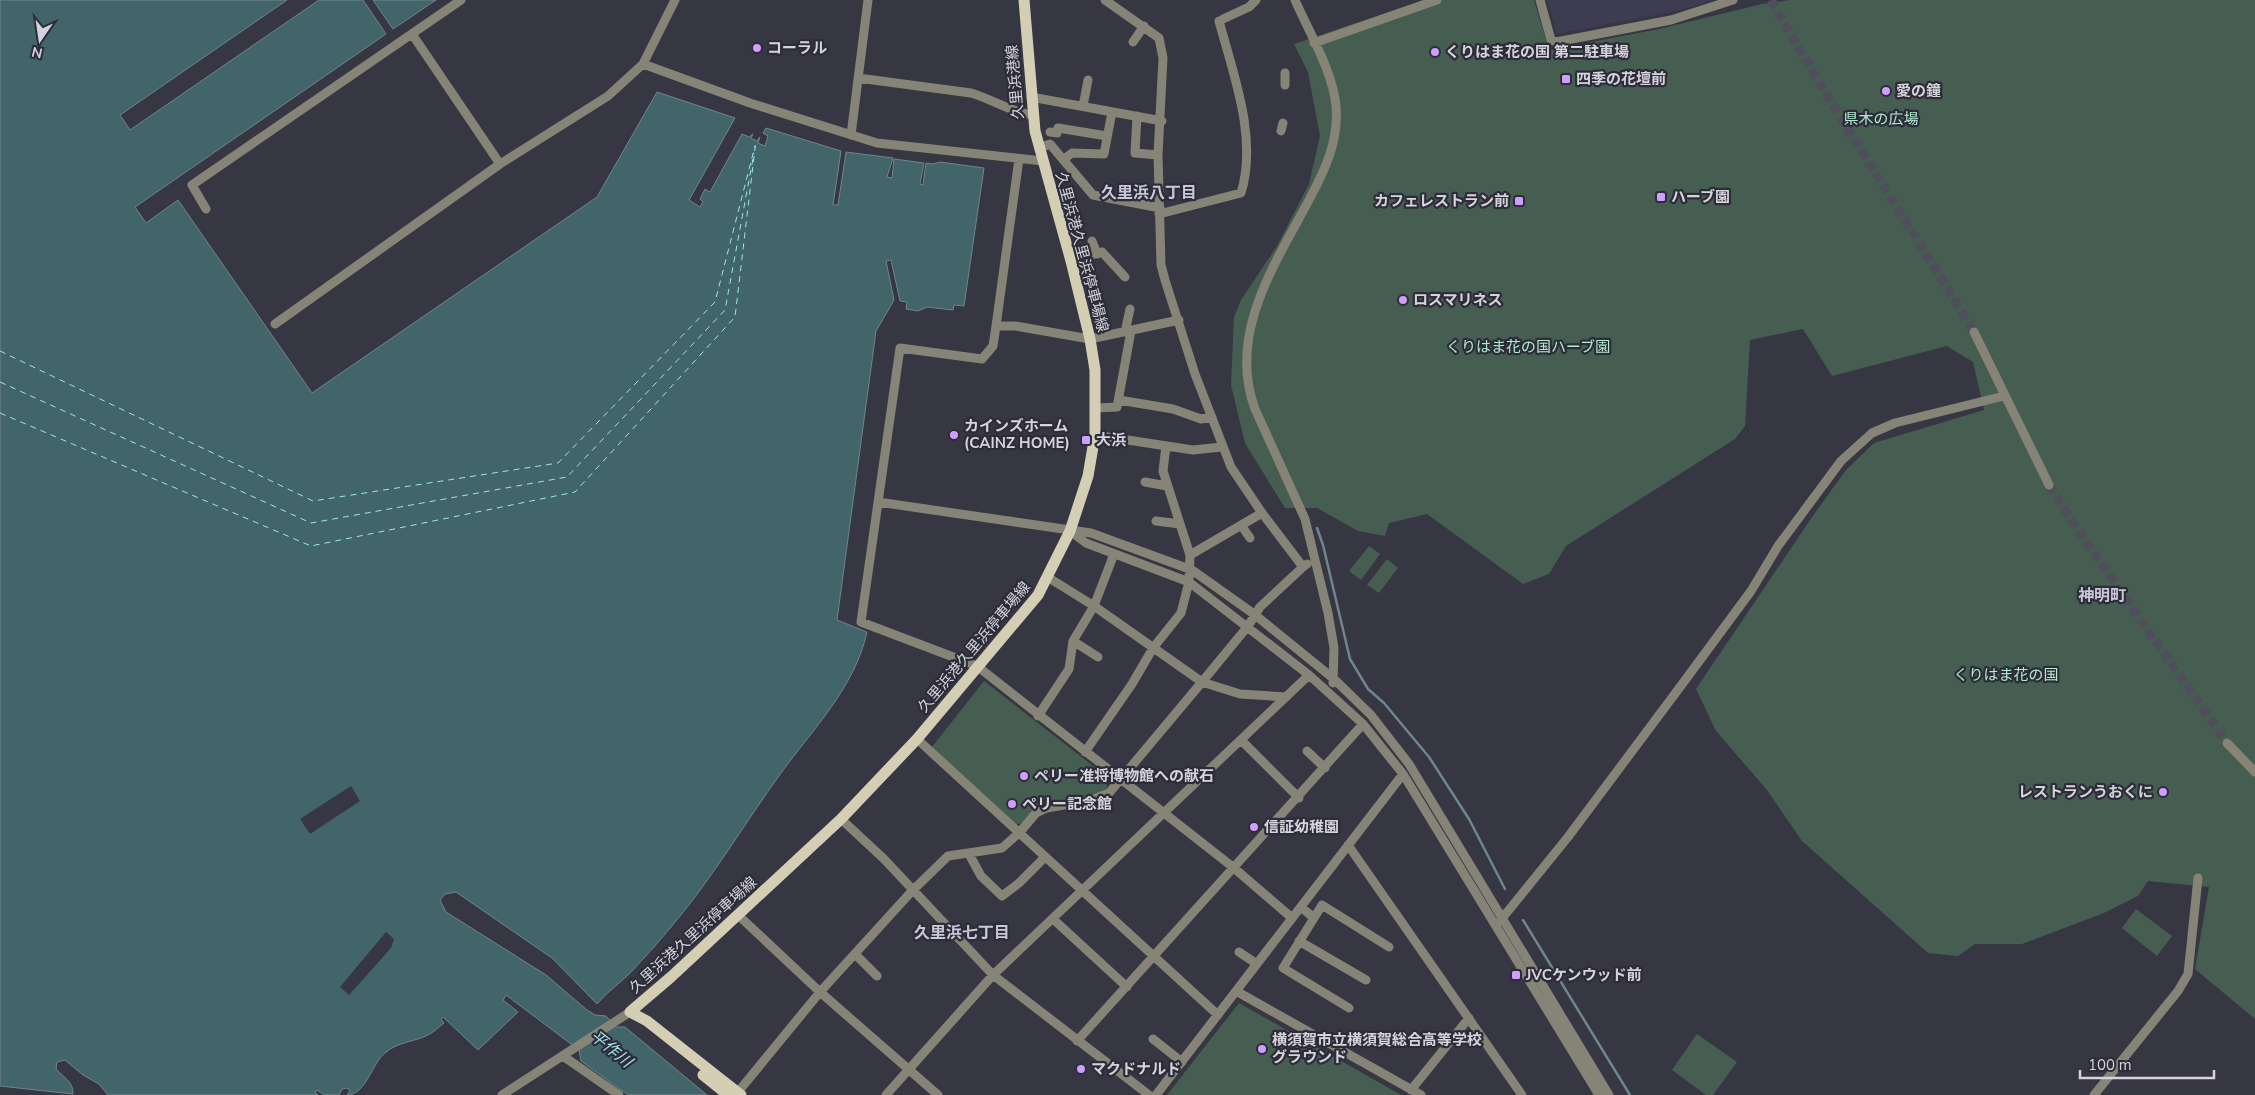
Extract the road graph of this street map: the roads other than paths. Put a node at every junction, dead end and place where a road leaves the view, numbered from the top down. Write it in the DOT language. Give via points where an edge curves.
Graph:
graph roads {
  1 [pos="460,0"];
  2 [pos="676,0"];
  3 [pos="868,0"];
  4 [pos="1024,0"];
  5 [pos="1105,0"];
  6 [pos="1256,0"];
  7 [pos="1295,0"];
  8 [pos="1437,0"];
  9 [pos="1540,0"];
  10 [pos="1733,0"];
  11 [pos="1144,26"];
  12 [pos="412,34"];
  13 [pos="1134,42"];
  14 [pos="1314,43"];
  15 [pos="643,64"];
  16 [pos="1285,73"];
  17 [pos="858,78"];
  18 [pos="1088,80"];
  19 [pos="1285,84"];
  20 [pos="1031,97"];
  21 [pos="1082,106"];
  22 [pos="1112,112"];
  23 [pos="1032,115"];
  24 [pos="1137,116"];
  25 [pos="1162,122"];
  26 [pos="1050,132"];
  27 [pos="851,136"];
  28 [pos="1107,136"];
  29 [pos="1039,148"];
  30 [pos="1158,155"];
  31 [pos="1019,159"];
  32 [pos="1064,159"];
  33 [pos="1043,161"];
  34 [pos="500,164"];
  35 [pos="206,209"];
  36 [pos="1160,211"];
  37 [pos="1092,241"];
  38 [pos="1102,252"];
  39 [pos="1071,261"];
  40 [pos="1125,277"];
  41 [pos="1130,309"];
  42 [pos="1179,320"];
  43 [pos="275,324"];
  44 [pos="996,326"];
  45 [pos="1128,331"];
  46 [pos="1974,332"];
  47 [pos="1090,338"];
  48 [pos="2004,396"];
  49 [pos="1118,400"];
  50 [pos="1096,408"];
  51 [pos="1212,417"];
  52 [pos="1095,435"];
  53 [pos="1166,446"];
  54 [pos="1222,447"];
  55 [pos="1145,482"];
  56 [pos="2049,485"];
  57 [pos="1167,486"];
  58 [pos="878,502"];
  59 [pos="1262,513"];
  60 [pos="1156,522"];
  61 [pos="1180,524"];
  62 [pos="1241,525"];
  63 [pos="1070,531"];
  64 [pos="1250,538"];
  65 [pos="1114,554"];
  66 [pos="1190,555"];
  67 [pos="1314,560"];
  68 [pos="1303,566"];
  69 [pos="1192,570"];
  70 [pos="1049,578"];
  71 [pos="1189,582"];
  72 [pos="1094,606"];
  73 [pos="1254,614"];
  74 [pos="1248,626"];
  75 [pos="1074,641"];
  76 [pos="1153,648"];
  77 [pos="1098,657"];
  78 [pos="977,666"];
  79 [pos="1309,675"];
  80 [pos="1334,679"];
  81 [pos="1202,682"];
  82 [pos="1329,692"];
  83 [pos="1286,697"];
  84 [pos="1038,716"];
  85 [pos="1363,724"];
  86 [pos="918,739"];
  87 [pos="1241,740"];
  88 [pos="2228,743"];
  89 [pos="1307,751"];
  90 [pos="1085,752"];
  91 [pos="1325,768"];
  92 [pos="2255,772"];
  93 [pos="1403,774"];
  94 [pos="1121,780"];
  95 [pos="1299,798"];
  96 [pos="1164,814"];
  97 [pos="841,819"];
  98 [pos="1020,832"];
  99 [pos="1348,845"];
  100 [pos="969,854"];
  101 [pos="1045,857"];
  102 [pos="1234,868"];
  103 [pos="2198,878"];
  104 [pos="912,891"];
  105 [pos="1084,891"];
  106 [pos="1301,907"];
  107 [pos="738,914"];
  108 [pos="1053,918"];
  109 [pos="1292,918"];
  110 [pos="1314,918"];
  111 [pos="1503,918"];
  112 [pos="1495,926"];
  113 [pos="1299,941"];
  114 [pos="1389,947"];
  115 [pos="1239,952"];
  116 [pos="856,955"];
  117 [pos="1154,957"];
  118 [pos="1256,964"];
  119 [pos="993,975"];
  120 [pos="876,976"];
  121 [pos="1366,980"];
  122 [pos="1127,987"];
  123 [pos="1236,991"];
  124 [pos="820,992"];
  125 [pos="1349,1008"];
  126 [pos="630,1012"];
  127 [pos="1218,1015"];
  128 [pos="1469,1018"];
  129 [pos="1153,1039"];
  130 [pos="1077,1041"];
  131 [pos="563,1056"];
  132 [pos="1182,1062"];
  133 [pos="909,1068"];
  134 [pos="1411,1090"];
  135 [pos="736,1094"];
  136 [pos="503,1095"];
  137 [pos="619,1095"];
  138 [pos="886,1095"];
  139 [pos="938,1095"];
  140 [pos="1149,1095"];
  141 [pos="1156,1095"];
  142 [pos="1421,1095"];
  143 [pos="1522,1095"];
  144 [pos="1599,1095"];
  145 [pos="1609,1095"];
  146 [pos="2094,1095"];
  1 -- 12 [label="street"];
  2 -- 15 [label="street"];
  3 -- 17 [label="street"];
  4 -- 20 [label="main road, 久里浜港線"];
  5 -- 11 [label="street"];
  6 -- 36 [label="street" via="1249,7 1221,20 1241,98 1246,159 1241,192"];
  7 -- 14 [label="street"];
  8 -- 14 [label="street"];
  9 -- 10 [label="street" via="1552,40 1556,42 1671,20"];
  11 -- 13 [label="street"];
  11 -- 25 [label="street" via="1159,38 1163,58"];
  12 -- 34 [label="street"];
  12 -- 35 [label="street" via="192,186"];
  14 -- 67 [label="street" via="1327,72 1336,106 1334,141 1326,168 1255,308 1245,357 1248,390 1263,430 1299,504"];
  15 -- 27 [label="street"];
  15 -- 34 [label="street" via="608,96"];
  16 -- 19 [label="street"];
  17 -- 23 [label="street" via="971,93 1004,108"];
  17 -- 27 [label="street"];
  18 -- 21 [label="street"];
  20 -- 21 [label="street"];
  20 -- 23 [label="main road, 久里浜港線"];
  21 -- 22 [label="street"];
  22 -- 24 [label="street"];
  22 -- 28 [label="street"];
  23 -- 29 [label="main road, 久里浜港線"];
  24 -- 25 [label="street"];
  24 -- 30 [label="street" via="1135,153"];
  25 -- 30 [label="street"];
  26 -- 28 [label="street" via="1057,133 1058,128"];
  27 -- 31 [label="street" via="877,143"];
  28 -- 32 [label="street" via="1104,154 1072,153"];
  29 -- 32 [label="street" via="1050,144"];
  29 -- 33 [label="main road, 久里浜港線"];
  30 -- 36 [label="street"];
  31 -- 33 [label="street"];
  31 -- 44 [label="street"];
  32 -- 36 [label="street" via="1093,194"];
  33 -- 39 [label="main road, 久里浜港久里浜停車場線"];
  34 -- 43 [label="street"];
  36 -- 42 [label="street" via="1161,265"];
  37 -- 38 [label="street" via="1097,254"];
  38 -- 39 [label="street"];
  38 -- 40 [label="street"];
  39 -- 47 [label="main road, 久里浜港久里浜停車場線"];
  41 -- 45 [label="street"];
  42 -- 45 [label="street"];
  42 -- 51 [label="street"];
  44 -- 47 [label="street"];
  44 -- 58 [label="street" via="993,346 982,359 900,348"];
  45 -- 47 [label="street"];
  45 -- 49 [label="street"];
  46 -- 48 [label="street"];
  47 -- 50 [label="main road, 久里浜港久里浜停車場線"];
  48 -- 56 [label="street"];
  48 -- 111 [label="street" via="1895,423 1872,433 1841,461 1683,683"];
  49 -- 50 [label="street" via="1117,407"];
  49 -- 51 [label="street" via="1173,409 1202,419"];
  50 -- 52 [label="main road, 久里浜港久里浜停車場線"];
  51 -- 54 [label="street"];
  52 -- 53 [label="street"];
  52 -- 63 [label="main road, 久里浜港久里浜停車場線" via="1088,476"];
  53 -- 54 [label="street" via="1193,450"];
  53 -- 57 [label="street" via="1163,471"];
  54 -- 59 [label="street"];
  55 -- 57 [label="street"];
  57 -- 61 [label="street"];
  58 -- 63 [label="street"];
  58 -- 78 [label="street" via="861,622"];
  59 -- 62 [label="street"];
  59 -- 68 [label="street"];
  60 -- 61 [label="street"];
  61 -- 66 [label="street"];
  62 -- 64 [label="street"];
  62 -- 66 [label="street"];
  63 -- 65 [label="street" via="1086,543"];
  63 -- 69 [label="street" via="1090,533"];
  63 -- 70 [label="main road, 久里浜港久里浜停車場線"];
  65 -- 71 [label="street"];
  65 -- 72 [label="street"];
  66 -- 69 [label="street"];
  67 -- 68 [label="street"];
  67 -- 80 [label="street" via="1334,648"];
  68 -- 73 [label="street"];
  69 -- 71 [label="street"];
  69 -- 73 [label="street"];
  70 -- 72 [label="street"];
  70 -- 78 [label="main road, 久里浜港久里浜停車場線" via="1025,613"];
  71 -- 74 [label="street"];
  71 -- 76 [label="street" via="1180,613"];
  72 -- 75 [label="street"];
  72 -- 76 [label="street"];
  73 -- 74 [label="street"];
  73 -- 80 [label="street"];
  74 -- 79 [label="street"];
  74 -- 81 [label="street"];
  75 -- 77 [label="street"];
  75 -- 84 [label="street" via="1069,669"];
  76 -- 81 [label="street"];
  76 -- 90 [label="street"];
  78 -- 84 [label="street"];
  78 -- 86 [label="main road, 久里浜港久里浜停車場線"];
  79 -- 82 [label="street"];
  79 -- 83 [label="street"];
  80 -- 82 [label="street"];
  80 -- 111 [label="street" via="1371,715 1409,764"];
  81 -- 83 [label="street" via="1240,694"];
  81 -- 94 [label="street"];
  82 -- 85 [label="street"];
  83 -- 87 [label="street"];
  84 -- 90 [label="street"];
  85 -- 91 [label="street"];
  85 -- 93 [label="street"];
  86 -- 97 [label="main road, 久里浜港久里浜停車場線"];
  86 -- 98 [label="street"];
  87 -- 95 [label="street"];
  87 -- 96 [label="street"];
  88 -- 92 [label="street"];
  89 -- 91 [label="street"];
  90 -- 94 [label="street"];
  91 -- 95 [label="street"];
  93 -- 99 [label="street"];
  93 -- 112 [label="street"];
  94 -- 96 [label="street"];
  94 -- 98 [label="street" via="1104,796 1036,813"];
  95 -- 102 [label="street"];
  96 -- 102 [label="street"];
  96 -- 105 [label="street"];
  97 -- 104 [label="street" via="884,859"];
  97 -- 107 [label="main road, 久里浜港久里浜停車場線"];
  98 -- 100 [label="street" via="1002,848"];
  98 -- 101 [label="street"];
  99 -- 106 [label="street"];
  99 -- 128 [label="street"];
  100 -- 101 [label="street" via="981,876 1002,896 1019,884"];
  100 -- 104 [label="street" via="948,856"];
  101 -- 105 [label="street"];
  102 -- 109 [label="street"];
  102 -- 117 [label="street"];
  103 -- 146 [label="street" via="2188,974 2178,991"];
  104 -- 116 [label="street"];
  104 -- 119 [label="street"];
  105 -- 108 [label="street"];
  105 -- 117 [label="street"];
  106 -- 109 [label="street"];
  106 -- 110 [label="street"];
  107 -- 124 [label="street"];
  107 -- 126 [label="main road, 久里浜港久里浜停車場線"];
  108 -- 119 [label="street"];
  108 -- 122 [label="street"];
  109 -- 118 [label="street"];
  110 -- 113 [label="street"];
  110 -- 114 [label="street" via="1322,905"];
  111 -- 112 [label="street"];
  111 -- 145 [label="street"];
  112 -- 144 [label="street"];
  113 -- 121 [label="street"];
  113 -- 125 [label="street" via="1283,968"];
  115 -- 118 [label="street"];
  116 -- 120 [label="street"];
  116 -- 124 [label="street"];
  117 -- 122 [label="street"];
  117 -- 127 [label="street"];
  118 -- 123 [label="street"];
  119 -- 130 [label="street"];
  119 -- 133 [label="street"];
  122 -- 130 [label="street"];
  123 -- 127 [label="street"];
  123 -- 134 [label="street"];
  124 -- 133 [label="street"];
  124 -- 135 [label="street"];
  126 -- 131 [label="street"];
  126 -- 135 [label="main road, 久里浜港久里浜停車場線" via="647,1021"];
  127 -- 132 [label="street"];
  128 -- 134 [label="street"];
  128 -- 143 [label="street"];
  129 -- 132 [label="street"];
  130 -- 140 [label="street"];
  131 -- 136 [label="street"];
  131 -- 137 [label="street"];
  132 -- 141 [label="street"];
  133 -- 138 [label="street"];
  133 -- 139 [label="street"];
  134 -- 142 [label="street"];
}
